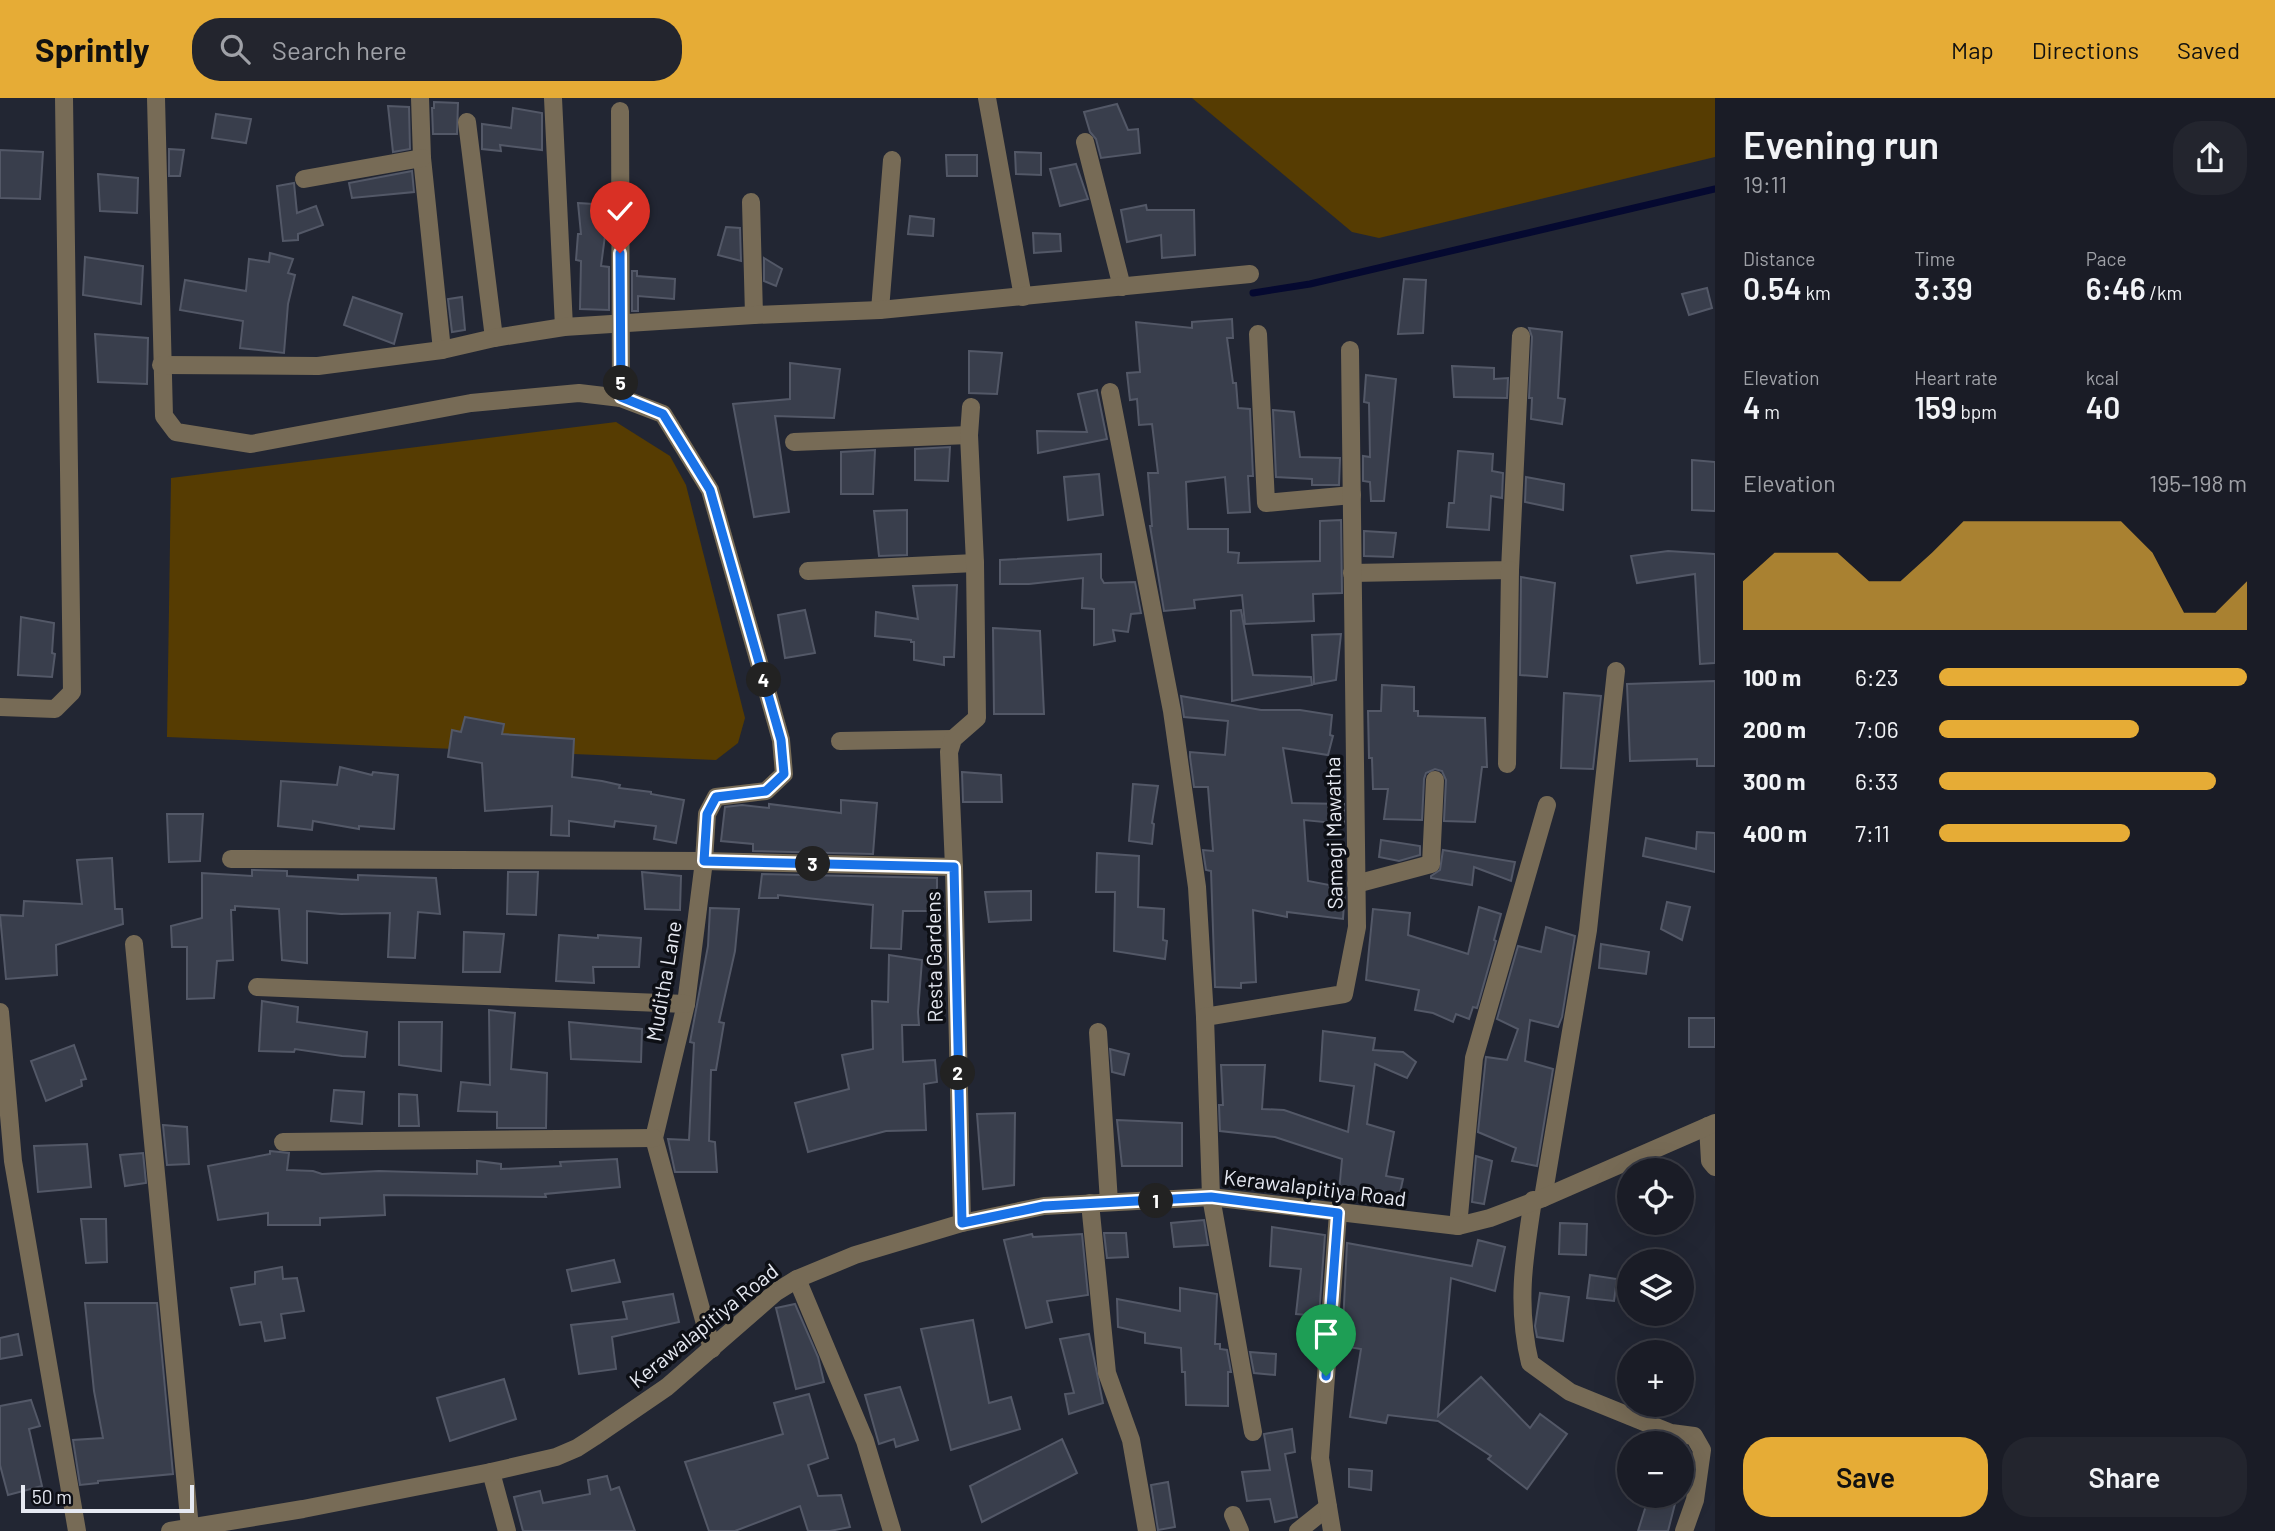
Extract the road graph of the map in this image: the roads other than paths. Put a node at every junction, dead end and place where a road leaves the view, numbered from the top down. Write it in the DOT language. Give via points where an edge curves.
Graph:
graph roads {
  1 [pos="64,98"];
  2 [pos="156,98"];
  3 [pos="420,98"];
  4 [pos="553,98"];
  5 [pos="987,98"];
  6 [pos="620,111"];
  7 [pos="467,122"];
  8 [pos="1085,142"];
  9 [pos="422,158"];
  10 [pos="892,160"];
  11 [pos="304,179"];
  12 [pos="751,202"];
  13 [pos="1250,274"];
  14 [pos="1122,287"];
  15 [pos="1023,297"];
  16 [pos="880,310"];
  17 [pos="754,315"];
  18 [pos="620,323"];
  19 [pos="564,327"];
  20 [pos="1258,334"];
  21 [pos="1521,336"];
  22 [pos="494,338"];
  23 [pos="442,350"];
  24 [pos="1350,350"];
  25 [pos="161,365"];
  26 [pos="1110,392"];
  27 [pos="621,397"];
  28 [pos="971,407"];
  29 [pos="970,435"];
  30 [pos="794,442"];
  31 [pos="1352,495"];
  32 [pos="975,563"];
  33 [pos="1510,570"];
  34 [pos="808,571"];
  35 [pos="1352,573"];
  36 [pos="1616,671"];
  37 [pos="0,707"];
  38 [pos="953,739"];
  39 [pos="840,741"];
  40 [pos="1507,764"];
  41 [pos="1435,780"];
  42 [pos="1547,805"];
  43 [pos="231,859"];
  44 [pos="704,861"];
  45 [pos="954,867"];
  46 [pos="1356,884"];
  47 [pos="134,944"];
  48 [pos="257,987"];
  49 [pos="685,1004"];
  50 [pos="0,1012"];
  51 [pos="1205,1017"];
  52 [pos="1098,1032"];
  53 [pos="1711,1125"];
  54 [pos="654,1138"];
  55 [pos="282,1142"];
  56 [pos="1715,1167"];
  57 [pos="1211,1197"];
  58 [pos="1538,1199"];
  59 [pos="1109,1202"];
  60 [pos="1090,1203"];
  61 [pos="1338,1213"];
  62 [pos="962,1223"];
  63 [pos="1458,1226"];
  64 [pos="797,1279"];
  65 [pos="712,1349"];
  66 [pos="1252,1432"];
  67 [pos="491,1472"];
  68 [pos="1328,1507"];
  69 [pos="190,1528"];
  70 [pos="77,1531"];
  71 [pos="170,1531"];
  72 [pos="507,1531"];
  73 [pos="892,1531"];
  74 [pos="1147,1531"];
  75 [pos="1298,1531"];
  76 [pos="1332,1531"];
  77 [pos="1684,1531"];
  1 -- 37 [label="street" via="72,692 55,709"];
  2 -- 25 [label="street"];
  3 -- 9 [label="street"];
  4 -- 19 [label="street"];
  5 -- 15 [label="street"];
  6 -- 18 [label="street"];
  7 -- 22 [label="street"];
  8 -- 14 [label="street"];
  9 -- 11 [label="street"];
  9 -- 23 [label="street"];
  10 -- 16 [label="street"];
  12 -- 17 [label="street"];
  13 -- 14 [label="street"];
  14 -- 15 [label="street"];
  15 -- 16 [label="street"];
  16 -- 17 [label="street"];
  17 -- 18 [label="street"];
  18 -- 19 [label="street"];
  18 -- 27 [label="street"];
  19 -- 22 [label="street"];
  20 -- 31 [label="street" via="1266,503"];
  21 -- 33 [label="street"];
  22 -- 23 [label="street"];
  23 -- 25 [label="street" via="318,366"];
  24 -- 31 [label="street, Samagi Mawatha"];
  25 -- 27 [label="street" via="164,416 176,432 251,444 471,403 579,393"];
  26 -- 51 [label="street" via="1172,711 1197,887"];
  27 -- 44 [label="street, Muditha Lane" via="663,414 710,490 781,740 784,774 766,791 716,797 707,814"];
  28 -- 29 [label="street"];
  29 -- 30 [label="street"];
  29 -- 32 [label="street"];
  31 -- 35 [label="street, Samagi Mawatha"];
  32 -- 34 [label="street"];
  32 -- 38 [label="street" via="977,718"];
  33 -- 35 [label="street"];
  33 -- 40 [label="street"];
  35 -- 46 [label="street, Samagi Mawatha"];
  36 -- 58 [label="street" via="1588,930"];
  38 -- 39 [label="street"];
  38 -- 45 [label="street, Resta Gardens" via="949,752"];
  41 -- 46 [label="street" via="1430,864"];
  42 -- 63 [label="street" via="1474,1058"];
  43 -- 44 [label="street"];
  44 -- 45 [label="street"];
  44 -- 49 [label="street, Muditha Lane"];
  45 -- 62 [label="street, Resta Gardens"];
  46 -- 51 [label="street, Samagi Mawatha" via="1357,927 1343,994"];
  47 -- 69 [label="street"];
  48 -- 49 [label="street"];
  49 -- 54 [label="street, Muditha Lane"];
  50 -- 70 [label="street" via="13,1161"];
  51 -- 57 [label="street"];
  52 -- 59 [label="street"];
  53 -- 56 [label="street" via="1710,1161"];
  53 -- 58 [label="street, Kerawalapitiya Road"];
  54 -- 55 [label="street"];
  54 -- 65 [label="street, Muditha Lane"];
  57 -- 59 [label="street, Kerawalapitiya Road"];
  57 -- 61 [label="street, Kerawalapitiya Road"];
  57 -- 66 [label="street"];
  58 -- 63 [label="street, Kerawalapitiya Road"];
  58 -- 77 [label="street" via="1522,1270 1523,1333 1530,1363 1570,1392 1671,1433 1693,1436 1702,1450 1695,1500"];
  59 -- 60 [label="street, Kerawalapitiya Road"];
  60 -- 62 [label="street, Kerawalapitiya Road" via="1044,1206"];
  60 -- 74 [label="street" via="1107,1373 1131,1440"];
  61 -- 63 [label="street, Kerawalapitiya Road"];
  61 -- 68 [label="street" via="1320,1458"];
  62 -- 64 [label="street, Kerawalapitiya Road" via="855,1255"];
  64 -- 65 [label="street, Kerawalapitiya Road"];
  64 -- 73 [label="street" via="865,1441"];
  65 -- 67 [label="street, Kerawalapitiya Road" via="667,1387 578,1448"];
  67 -- 69 [label="street, Kerawalapitiya Road"];
  67 -- 72 [label="street"];
  68 -- 75 [label="street"];
  68 -- 76 [label="street"];
  69 -- 71 [label="street, Kerawalapitiya Road"];
}
